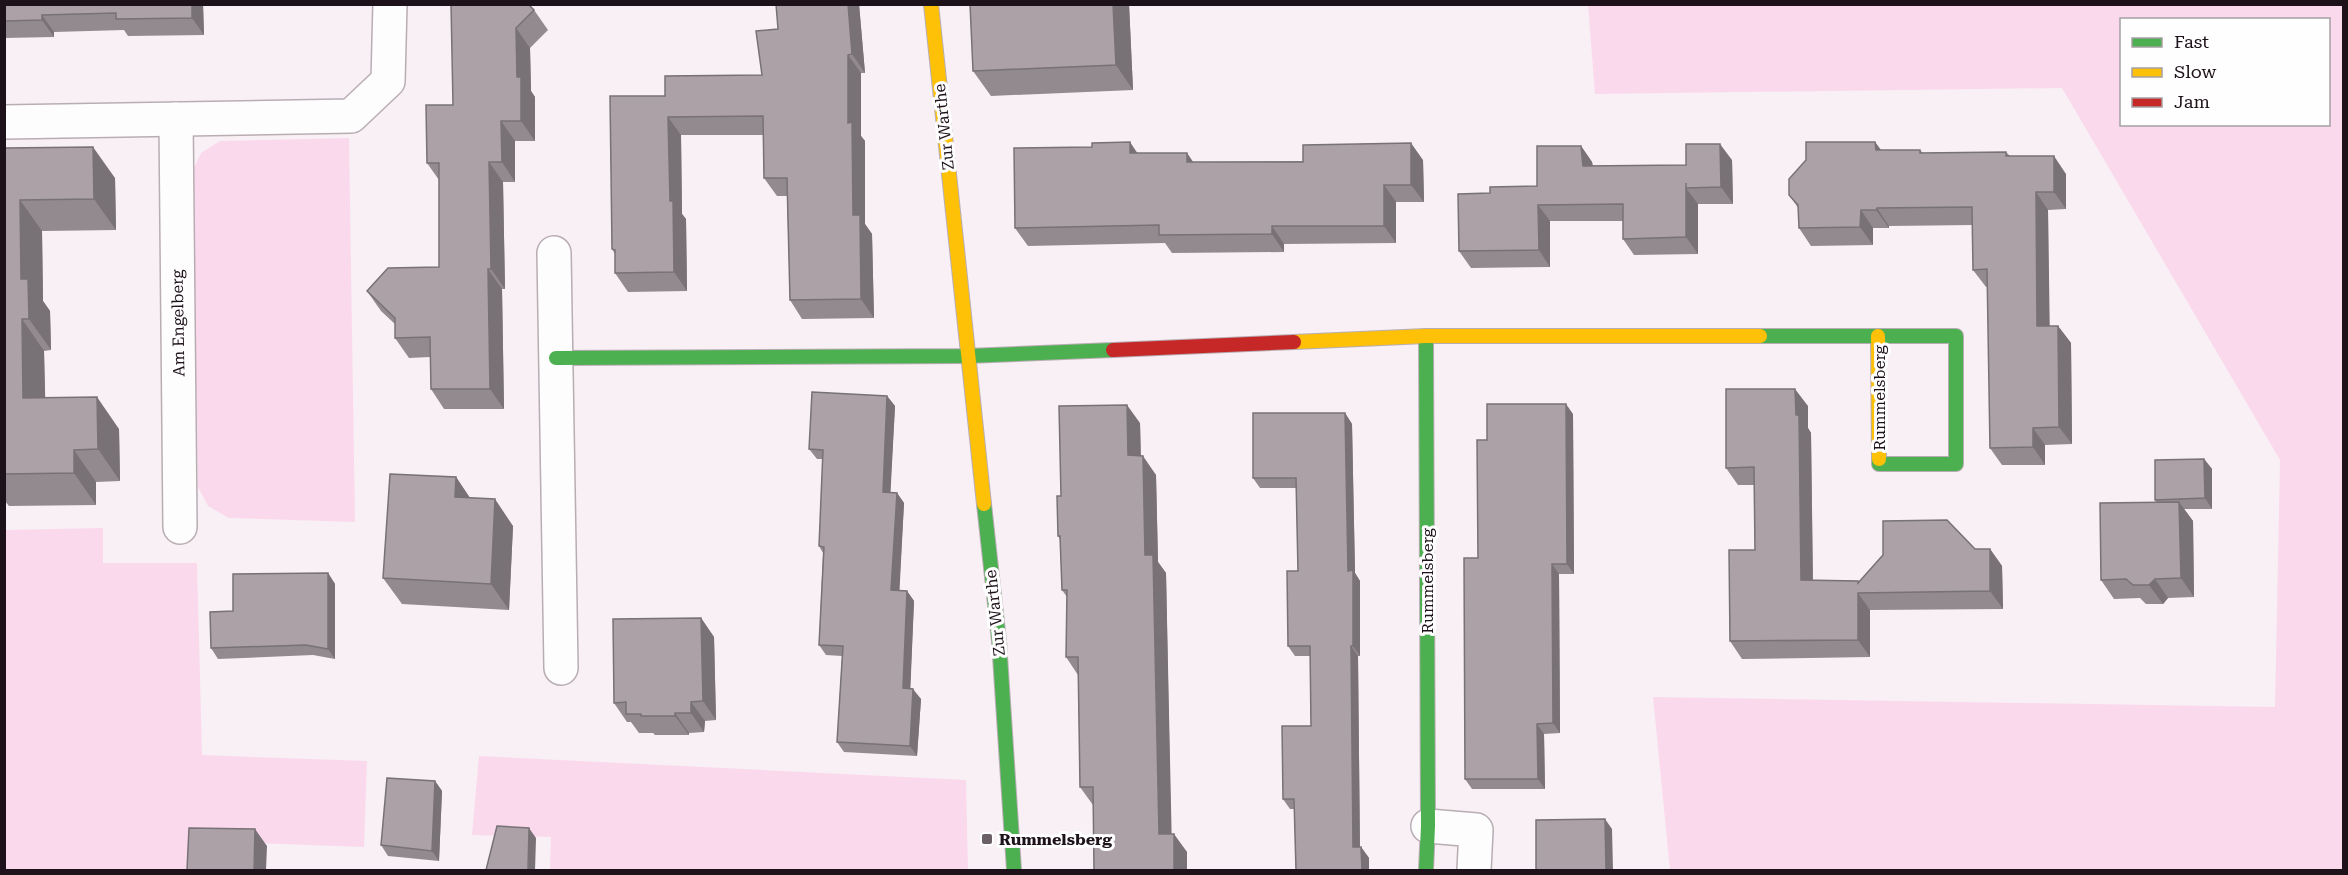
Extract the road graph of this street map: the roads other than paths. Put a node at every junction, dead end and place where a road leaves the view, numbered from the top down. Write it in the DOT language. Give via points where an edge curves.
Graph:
graph roads {
  1 [pos="390,4"];
  2 [pos="931,4"];
  3 [pos="176,119"];
  4 [pos="4,122"];
  5 [pos="554,252"];
  6 [pos="1426,336"];
  7 [pos="1878,336"];
  8 [pos="967,356"];
  9 [pos="556,358"];
  10 [pos="180,527"];
  11 [pos="561,668"];
  12 [pos="1428,826"];
  13 [pos="1014,870"];
  14 [pos="1426,870"];
  15 [pos="1474,870"];
  1 -- 3 [label="street" via="388,81 351,116"];
  2 -- 8 [label="street, Zur Warthe"];
  3 -- 4 [label="street"];
  3 -- 10 [label="street, Am Engelberg"];
  5 -- 9 [label="street"];
  6 -- 7 [label="street, Rummelsberg"];
  6 -- 8 [label="street, Rummelsberg"];
  6 -- 12 [label="street, Rummelsberg"];
  7 -- 7 [label="street, Rummelsberg" via="1956,336 1956,464 1879,464"];
  8 -- 9 [label="street"];
  8 -- 13 [label="street, Zur Warthe" via="999,641"];
  9 -- 11 [label="street"];
  12 -- 14 [label="street, Rummelsberg"];
  12 -- 15 [label="street" via="1476,830"];
}
